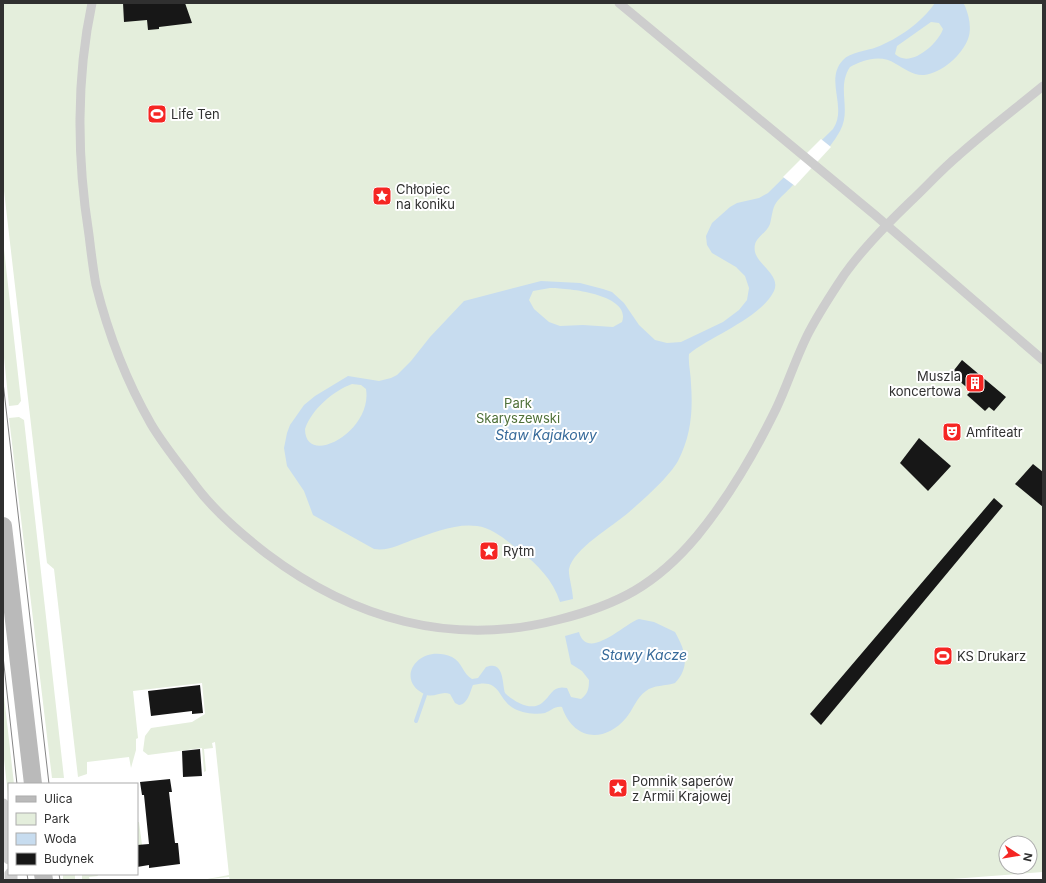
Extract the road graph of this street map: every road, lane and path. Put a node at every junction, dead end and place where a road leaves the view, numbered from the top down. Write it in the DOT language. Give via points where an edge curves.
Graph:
graph roads {
  1 [pos="92,3"];
  2 [pos="619,3"];
  3 [pos="1043,86"];
  4 [pos="886,225"];
  5 [pos="1043,360"];
  6 [pos="3,526"];
  7 [pos="33,783"];
  8 [pos="3,805"];
  9 [pos="8,849"];
  1 -- 4 [label="street" via="81,93 80,128 85,209 96,282 111,332 137,396 162,443 203,495 244,536 281,565 318,588 395,621 477,631 522,628 584,613 611,603 635,592 664,571 696,538 733,487 751,458 778,404 809,332 845,274"];
  2 -- 4 [label="street"];
  3 -- 4 [label="street" via="956,157"];
  4 -- 5 [label="street"];
  6 -- 7 [label="main road"];
  8 -- 9 [label="street"];
}
